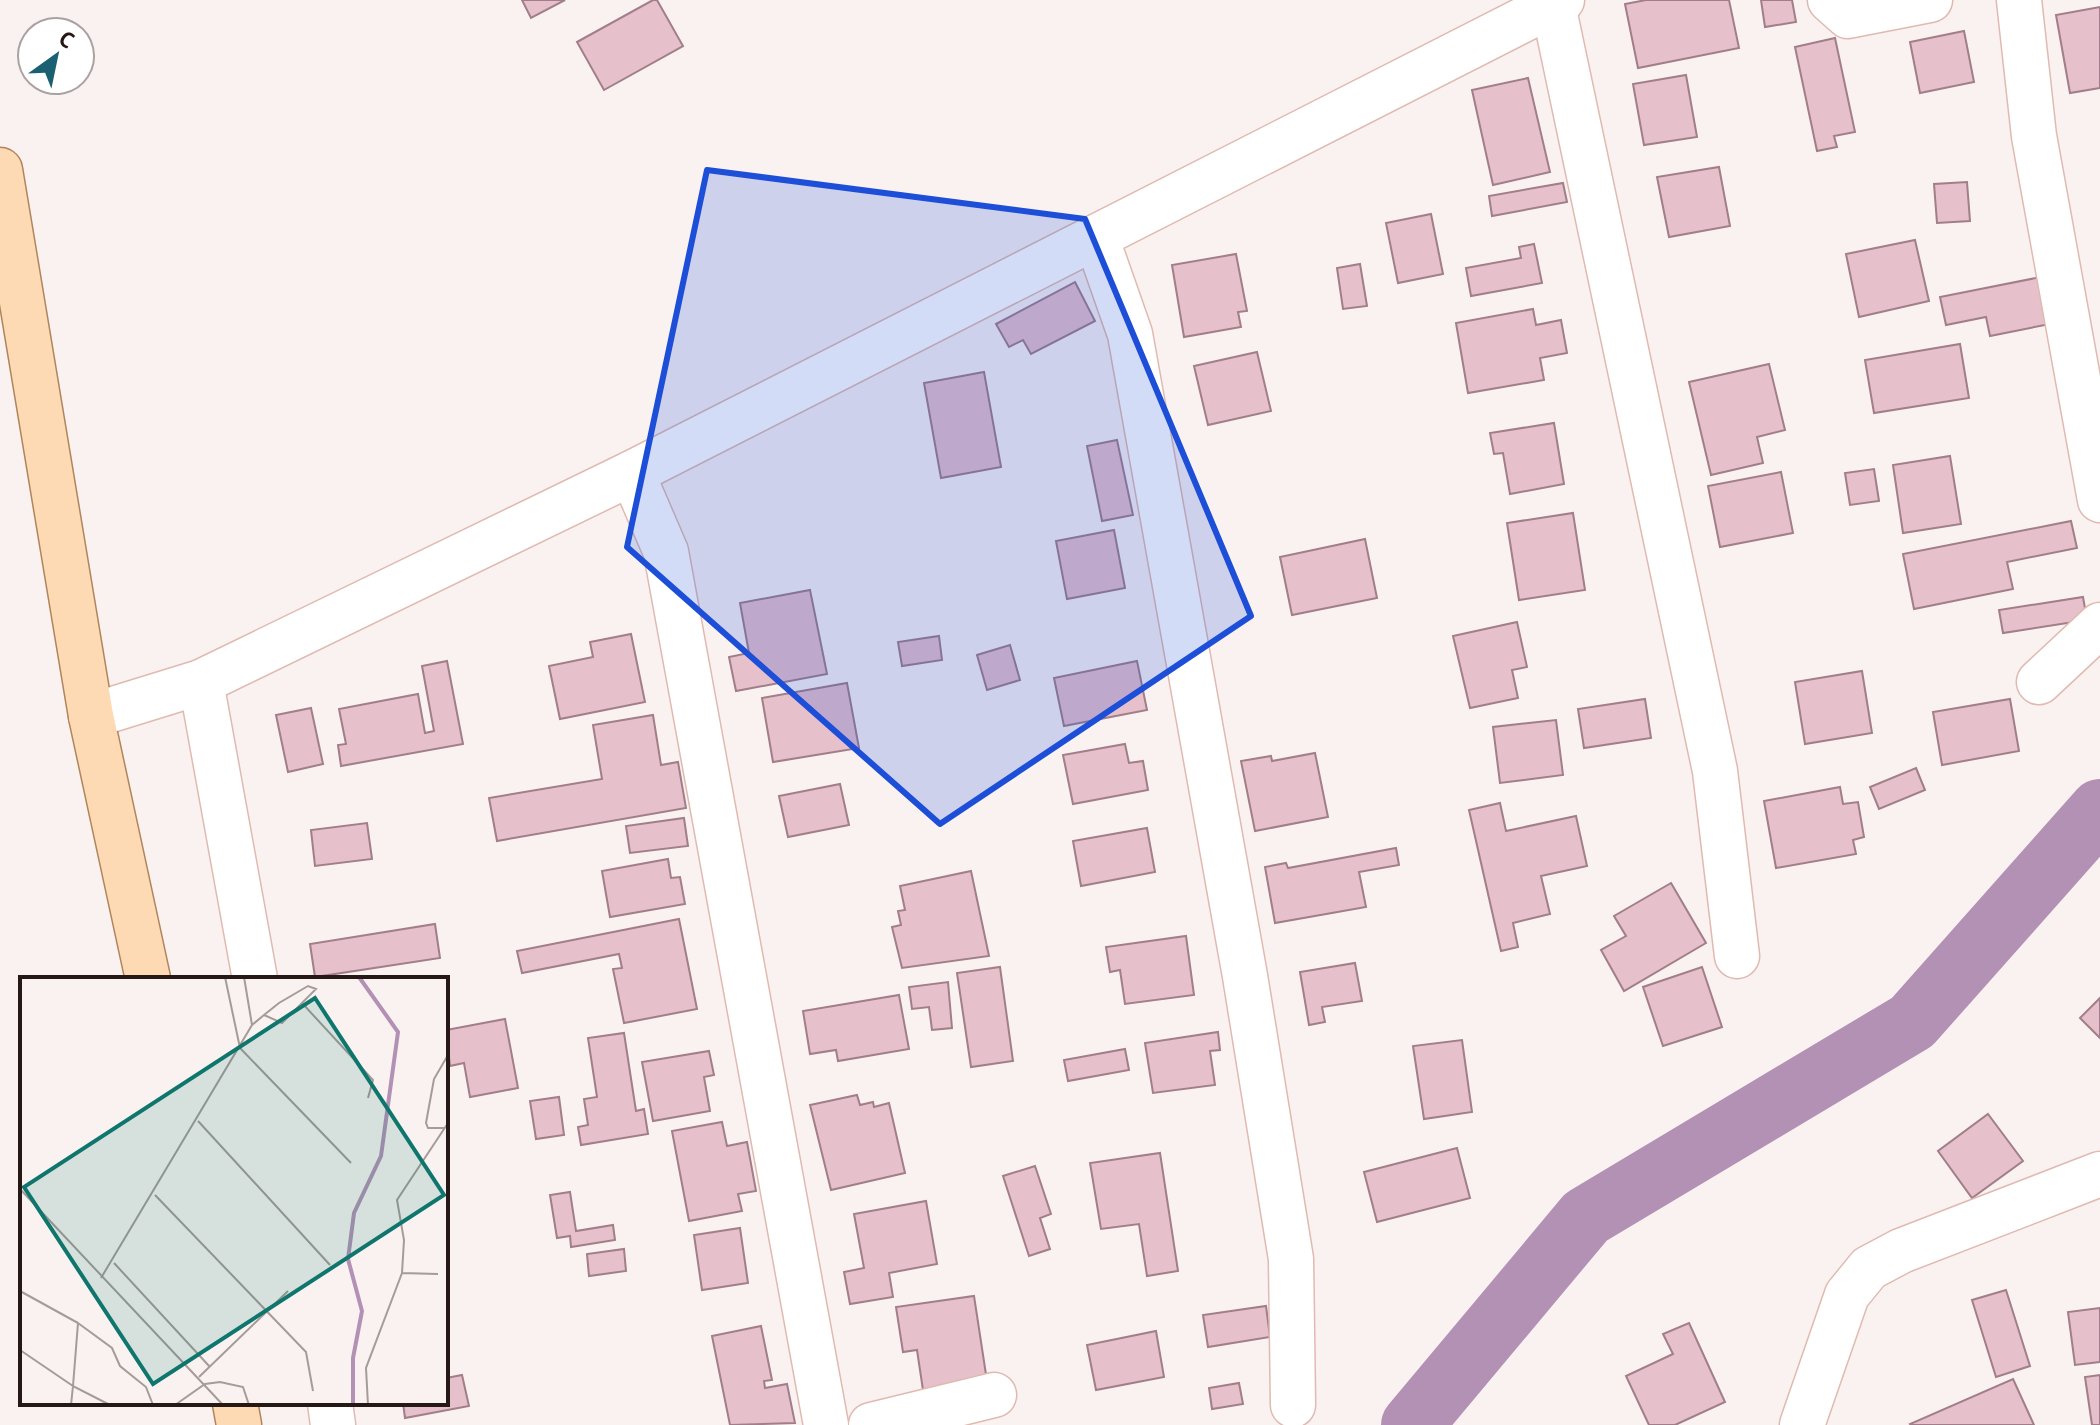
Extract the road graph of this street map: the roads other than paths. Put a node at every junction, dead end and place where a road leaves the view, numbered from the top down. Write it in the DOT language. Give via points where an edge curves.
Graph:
graph roads {
  1 [pos="1830,0"];
  2 [pos="1930,0"];
  3 [pos="2019,0"];
  4 [pos="1557,2"];
  5 [pos="0,170"];
  6 [pos="1096,237"];
  7 [pos="632,473"];
  8 [pos="2100,500"];
  9 [pos="2100,625"];
  10 [pos="201,682"];
  11 [pos="2039,682"];
  12 [pos="91,716"];
  13 [pos="1737,956"];
  14 [pos="148,977"];
  15 [pos="255,977"];
  16 [pos="2100,1174"];
  17 [pos="994,1395"];
  18 [pos="235,1405"];
  19 [pos="330,1405"];
  20 [pos="1293,1405"];
  21 [pos="239,1425"];
  22 [pos="333,1425"];
  23 [pos="826,1425"];
  24 [pos="871,1425"];
  25 [pos="1802,1425"];
  1 -- 2 [label="street" via="1848,16"];
  3 -- 8 [label="street" via="2034,136"];
  4 -- 6 [label="street"];
  4 -- 13 [label="street" via="1715,771"];
  5 -- 12 [label="main road"];
  6 -- 7 [label="street"];
  6 -- 20 [label="street" via="1130,334 1245,976 1291,1259"];
  7 -- 10 [label="street"];
  7 -- 23 [label="street" via="666,552"];
  9 -- 11 [label="street"];
  10 -- 12 [label="street"];
  10 -- 15 [label="street"];
  12 -- 14 [label="main road"];
  16 -- 25 [label="street" via="1869,1268 1847,1295"];
  17 -- 24 [label="street"];
  18 -- 21 [label="main road"];
  19 -- 22 [label="street"];
}
